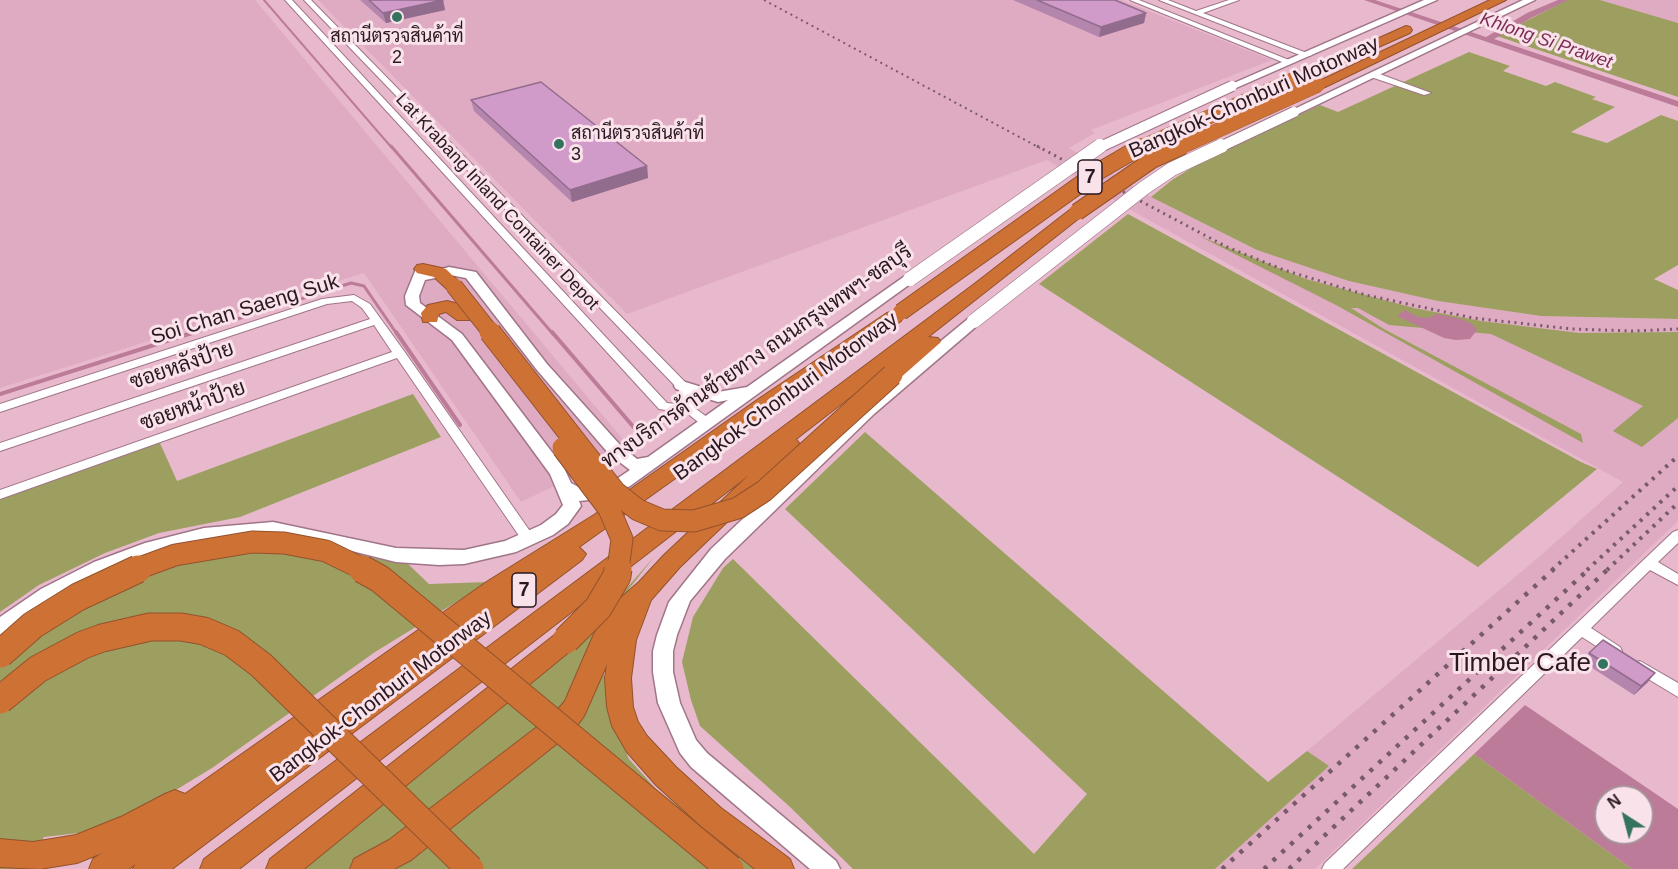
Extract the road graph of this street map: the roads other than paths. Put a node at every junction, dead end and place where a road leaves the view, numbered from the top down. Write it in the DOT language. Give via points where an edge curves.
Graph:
graph roads {
  1 [pos="288,0"];
  2 [pos="307,0"];
  3 [pos="1133,0"];
  4 [pos="1162,0"];
  5 [pos="1236,0"];
  6 [pos="1500,0"];
  7 [pos="1530,0"];
  8 [pos="1429,2"];
  9 [pos="1447,10"];
  10 [pos="1196,13"];
  11 [pos="1308,55"];
  12 [pos="1290,62"];
  13 [pos="1379,77"];
  14 [pos="1427,93"];
  15 [pos="463,159"];
  16 [pos="441,166"];
  17 [pos="1044,238"];
  18 [pos="546,246"];
  19 [pos="522,254"];
  20 [pos="434,277"];
  21 [pos="897,314"];
  22 [pos="430,318"];
  23 [pos="376,321"];
  24 [pos="400,353"];
  25 [pos="682,386"];
  26 [pos="758,388"];
  27 [pos="0,408"];
  28 [pos="690,410"];
  29 [pos="804,421"];
  30 [pos="707,423"];
  31 [pos="0,447"];
  32 [pos="660,458"];
  33 [pos="567,488"];
  34 [pos="0,495"];
  35 [pos="1678,535"];
  36 [pos="529,540"];
  37 [pos="1649,563"];
  38 [pos="1678,580"];
  39 [pos="648,589"];
  40 [pos="467,609"];
  41 [pos="0,627"];
  42 [pos="1581,629"];
  43 [pos="0,654"];
  44 [pos="1678,691"];
  45 [pos="0,700"];
  46 [pos="0,853"];
  47 [pos="104,869"];
  48 [pos="148,869"];
  49 [pos="215,869"];
  50 [pos="281,869"];
  51 [pos="365,869"];
  52 [pos="470,869"];
  53 [pos="730,869"];
  54 [pos="778,869"];
  55 [pos="828,869"];
  56 [pos="1330,869"];
  1 -- 16 [label="street, Lat Krabang Inland Container Depot"];
  2 -- 15 [label="street, Lat Krabang Inland Container Depot"];
  3 -- 12 [label="street"];
  4 -- 10 [label="street"];
  5 -- 10 [label="street"];
  6 -- 17 [label="highway, Bangkok-Chonburi Motorway / 7, bridge" via="1152,160"];
  7 -- 13 [label="main road"];
  8 -- 11 [label="main road, ทางบริการด้านซ้ายทาง ถนนกรุงเทพฯ-ชลบุรี"];
  9 -- 21 [label="highway, Bangkok-Chonburi Motorway / 7, bridge" via="1131,151"];
  10 -- 11 [label="street"];
  11 -- 12 [label="main road, ทางบริการด้านซ้ายทาง ถนนกรุงเทพฯ-ชลบุรี"];
  12 -- 26 [label="main road, ทางบริการด้านซ้ายทาง ถนนกรุงเทพฯ-ชลบุรี, bridge" via="1106,142"];
  13 -- 14 [label="street"];
  13 -- 55 [label="main road, bridge" via="1172,169 1144,188 868,410 718,554 683,596 667,635 663,672 669,703 688,746 699,760"];
  15 -- 16 [label="street"];
  15 -- 18 [label="street, Lat Krabang Inland Container Depot"];
  16 -- 19 [label="street, Lat Krabang Inland Container Depot"];
  17 -- 20 [label="highway, bridge" via="1004,281 856,405 764,491 738,508 694,521 662,520 638,510 615,492"];
  17 -- 29 [label="highway, Bangkok-Chonburi Motorway / 7"];
  18 -- 19 [label="street"];
  18 -- 25 [label="street, Lat Krabang Inland Container Depot"];
  19 -- 28 [label="street, Lat Krabang Inland Container Depot" via="663,406"];
  20 -- 22 [label="main road" via="412,296 413,305"];
  20 -- 32 [label="main road" via="463,272 471,275 542,367 626,461 642,465"];
  21 -- 40 [label="highway" via="602,521"];
  21 -- 48 [label="highway, Bangkok-Chonburi Motorway / 7"];
  22 -- 33 [label="main road" via="457,337"];
  22 -- 50 [label="highway, bridge" via="434,309 447,306 464,316 609,509 621,539 617,576 598,608 566,640"];
  23 -- 24 [label="street, Soi Chan Saeng Suk"];
  23 -- 27 [label="street, Soi Chan Saeng Suk" via="358,300 334,299"];
  23 -- 31 [label="street, ซอยหลังป้าย"];
  24 -- 34 [label="street, ซอยหน้าป้าย"];
  24 -- 36 [label="street, Soi Chan Saeng Suk"];
  25 -- 26 [label="main road" via="718,397"];
  25 -- 28 [label="street" via="688,394"];
  26 -- 30 [label="main road, ทางบริการด้านซ้ายทาง ถนนกรุงเทพฯ-ชลบุรี"];
  28 -- 30 [label="street"];
  29 -- 39 [label="highway" via="769,469"];
  29 -- 49 [label="highway, Bangkok-Chonburi Motorway / 7"];
  30 -- 32 [label="main road, ทางบริการด้านซ้ายทาง ถนนกรุงเทพฯ-ชลบุรี"];
  32 -- 33 [label="main road, ทางบริการด้านซ้ายทาง ถนนกรุงเทพฯ-ชลบุรี" via="624,482 593,495 582,496"];
  33 -- 36 [label="main road" via="572,506 562,519"];
  35 -- 37 [label="street"];
  36 -- 41 [label="main road" via="480,554 439,558 396,555 273,529 204,535 152,548 101,567 48,594"];
  37 -- 38 [label="street"];
  37 -- 42 [label="street"];
  39 -- 51 [label="highway" via="619,614 575,708 564,722 400,850"];
  39 -- 54 [label="highway" via="623,640 618,678 626,726 666,776"];
  40 -- 46 [label="highway" via="384,658 155,815 77,849 33,856"];
  40 -- 47 [label="highway"];
  42 -- 44 [label="street"];
  42 -- 56 [label="street"];
  43 -- 53 [label="highway, bridge" via="33,625 78,597 175,555 252,542 326,551 380,579"];
  45 -- 52 [label="highway, bridge" via="46,664 102,638 150,627 204,631 232,644 261,665"];
}
